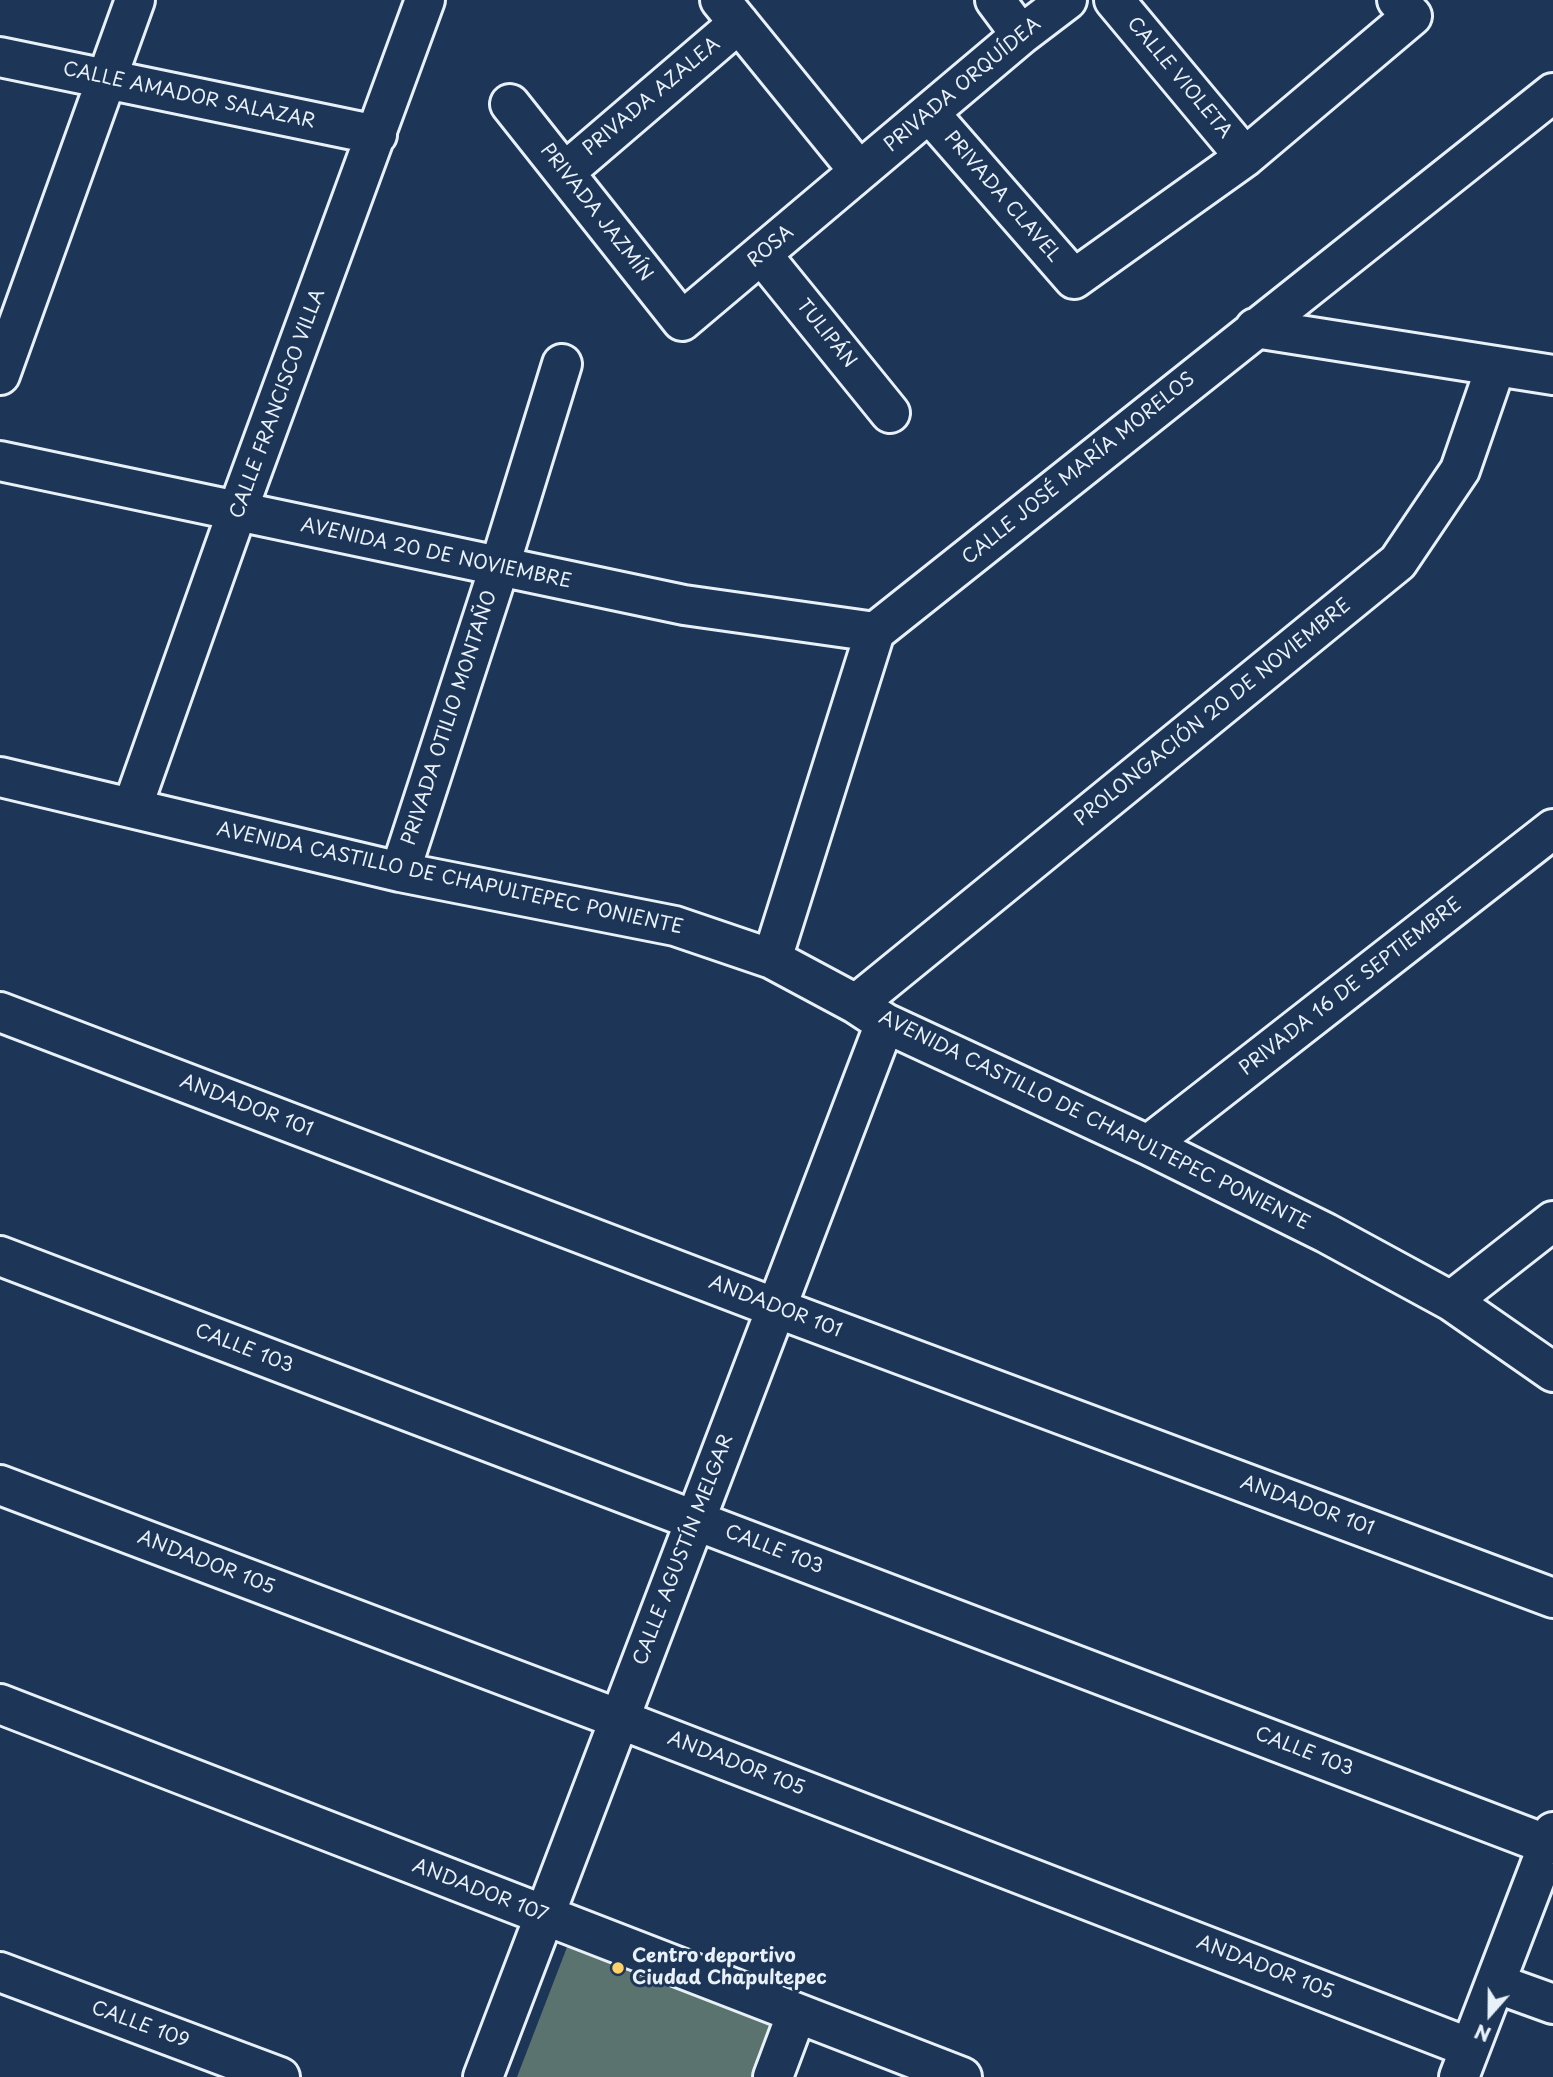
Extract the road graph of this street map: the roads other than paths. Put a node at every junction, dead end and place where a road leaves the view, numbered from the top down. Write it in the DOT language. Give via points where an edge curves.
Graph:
graph roads {
  1 [pos="135,0"];
  2 [pos="425,0"];
  3 [pos="995,0"];
  4 [pos="1067,0"];
  5 [pos="1114,0"];
  6 [pos="1404,8"];
  7 [pos="729,12"];
  8 [pos="1021,35"];
  9 [pos="0,57"];
  10 [pos="106,79"];
  11 [pos="1553,93"];
  12 [pos="510,104"];
  13 [pos="930,114"];
  14 [pos="377,135"];
  15 [pos="1245,156"];
  16 [pos="859,171"];
  17 [pos="565,172"];
  18 [pos="762,255"];
  19 [pos="682,321"];
  20 [pos="1255,328"];
  21 [pos="562,364"];
  22 [pos="1496,366"];
  23 [pos="0,374"];
  24 [pos="1553,376"];
  25 [pos="890,413"];
  26 [pos="0,461"];
  27 [pos="237,512"];
  28 [pos="499,568"];
  29 [pos="874,632"];
  30 [pos="0,777"];
  31 [pos="132,808"];
  32 [pos="1553,830"];
  33 [pos="400,872"];
  34 [pos="772,959"];
  35 [pos="0,1012"];
  36 [pos="870,1014"];
  37 [pos="1148,1145"];
  38 [pos="1553,1221"];
  39 [pos="0,1256"];
  40 [pos="1451,1301"];
  41 [pos="776,1308"];
  42 [pos="1553,1372"];
  43 [pos="0,1485"];
  44 [pos="695,1520"];
  45 [pos="1553,1598"];
  46 [pos="0,1704"];
  47 [pos="620,1719"];
  48 [pos="1551,1838"];
  49 [pos="544,1916"];
  50 [pos="0,1972"];
  51 [pos="1495,1983"];
  52 [pos="1553,2004"];
  53 [pos="797,2013"];
  54 [pos="1464,2062"];
  55 [pos="280,2077"];
  56 [pos="483,2077"];
  57 [pos="773,2077"];
  58 [pos="962,2077"];
  1 -- 10 [label="street"];
  2 -- 14 [label="street, CALLE FRANCISCO VILLA"];
  3 -- 8 [label="street"];
  4 -- 8 [label="street, PRIVADA ORQUÍDEA"];
  5 -- 15 [label="street, CALLE VIOLETA"];
  6 -- 15 [label="street"];
  7 -- 16 [label="street"];
  7 -- 17 [label="street, PRIVADA AZALEA"];
  8 -- 13 [label="street, PRIVADA ORQUÍDEA"];
  9 -- 10 [label="street, CALLE AMADOR SALAZAR"];
  10 -- 14 [label="street, CALLE AMADOR SALAZAR"];
  10 -- 23 [label="street"];
  11 -- 20 [label="street, CALLE JOSÉ MARÍA MORELOS"];
  12 -- 17 [label="street, PRIVADA JAZMÍN"];
  13 -- 15 [label="street, PRIVADA CLAVEL" via="1074,279"];
  13 -- 16 [label="street, PRIVADA ORQUÍDEA"];
  14 -- 27 [label="street, CALLE FRANCISCO VILLA"];
  16 -- 18 [label="street, ROSA"];
  17 -- 19 [label="street, PRIVADA JAZMÍN"];
  18 -- 19 [label="street, ROSA"];
  18 -- 25 [label="street, TULIPÁN"];
  20 -- 22 [label="street"];
  20 -- 29 [label="street, CALLE JOSÉ MARÍA MORELOS"];
  21 -- 28 [label="street, PRIVADA OTILIO MONTAÑO"];
  22 -- 24 [label="street"];
  22 -- 36 [label="street, PROLONGACIÓN 20 DE NOVIEMBRE" via="1460,470 1398,562"];
  26 -- 27 [label="street, AVENIDA 20 DE NOVIEMBRE"];
  27 -- 28 [label="street, AVENIDA 20 DE NOVIEMBRE"];
  27 -- 31 [label="street, CALLE FRANCISCO VILLA"];
  28 -- 29 [label="street, AVENIDA 20 DE NOVIEMBRE" via="684,606"];
  28 -- 33 [label="street, PRIVADA OTILIO MONTAÑO"];
  29 -- 34 [label="street"];
  30 -- 31 [label="street, AVENIDA CASTILLO DE CHAPULTEPEC PONIENTE"];
  31 -- 33 [label="street, AVENIDA CASTILLO DE CHAPULTEPEC PONIENTE"];
  32 -- 37 [label="street, PRIVADA 16 DE SEPTIEMBRE"];
  33 -- 34 [label="street, AVENIDA CASTILLO DE CHAPULTEPEC PONIENTE" via="675,926"];
  34 -- 36 [label="street, AVENIDA CASTILLO DE CHAPULTEPEC PONIENTE"];
  35 -- 41 [label="street, ANDADOR 101"];
  36 -- 37 [label="street, AVENIDA CASTILLO DE CHAPULTEPEC PONIENTE"];
  36 -- 41 [label="street, CALLE AGUSTÍN MELGAR"];
  37 -- 40 [label="street, AVENIDA CASTILLO DE CHAPULTEPEC PONIENTE"];
  38 -- 40 [label="street"];
  39 -- 44 [label="street, CALLE 103"];
  40 -- 42 [label="street, AVENIDA CASTILLO DE CHAPULTEPEC PONIENTE"];
  41 -- 44 [label="street, CALLE AGUSTÍN MELGAR"];
  41 -- 45 [label="street, ANDADOR 101"];
  43 -- 47 [label="street, ANDADOR 105"];
  44 -- 47 [label="street, CALLE AGUSTÍN MELGAR"];
  44 -- 48 [label="street, CALLE 103"];
  46 -- 49 [label="street, ANDADOR 107"];
  47 -- 49 [label="street, CALLE AGUSTÍN MELGAR"];
  47 -- 54 [label="street, ANDADOR 105"];
  48 -- 51 [label="street"];
  49 -- 53 [label="street, ANDADOR 107"];
  49 -- 56 [label="street, CALLE AGUSTÍN MELGAR"];
  50 -- 55 [label="street, CALLE 109"];
  51 -- 52 [label="street"];
  51 -- 54 [label="street"];
  53 -- 57 [label="street"];
  53 -- 58 [label="street, ANDADOR 107"];
}
